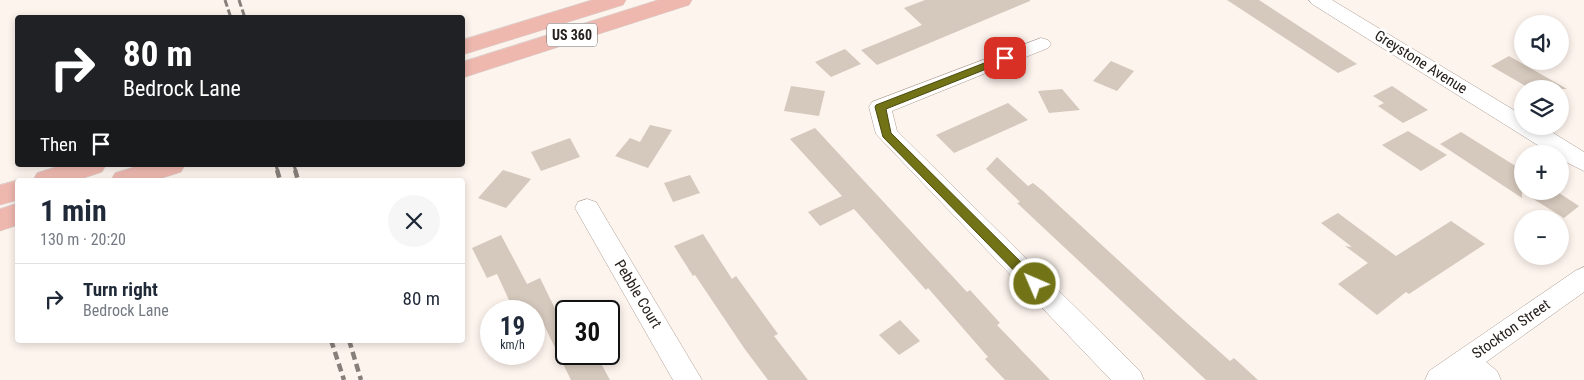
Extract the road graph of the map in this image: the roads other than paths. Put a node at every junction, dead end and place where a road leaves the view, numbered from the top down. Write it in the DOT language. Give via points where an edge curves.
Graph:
graph roads {
  1 [pos="616,0"];
  2 [pos="681,0"];
  3 [pos="1319,0"];
  4 [pos="1041,44"];
  5 [pos="465,47"];
  6 [pos="465,69"];
  7 [pos="1514,120"];
  8 [pos="1539,135"];
  9 [pos="1584,162"];
  10 [pos="87,167"];
  11 [pos="166,167"];
  12 [pos="53,178"];
  13 [pos="131,178"];
  14 [pos="15,191"];
  15 [pos="0,195"];
  16 [pos="587,208"];
  17 [pos="15,215"];
  18 [pos="0,220"];
  19 [pos="1584,278"];
  20 [pos="1464,362"];
  21 [pos="688,380"];
  22 [pos="1130,380"];
  23 [pos="1439,380"];
  24 [pos="1487,380"];
  1 -- 5 [label="main road, US 360"];
  2 -- 6 [label="main road, US 360"];
  3 -- 7 [label="street, Greystone Avenue"];
  4 -- 22 [label="street" via="880,107 886,134"];
  8 -- 9 [label="street, Greystone Avenue"];
  10 -- 12 [label="main road"];
  11 -- 13 [label="main road"];
  14 -- 15 [label="main road"];
  16 -- 21 [label="street, Pebble Court"];
  17 -- 18 [label="main road"];
  19 -- 20 [label="street, Stockton Street"];
  20 -- 23 [label="street, Stockton Street"];
  20 -- 24 [label="street"];
}
